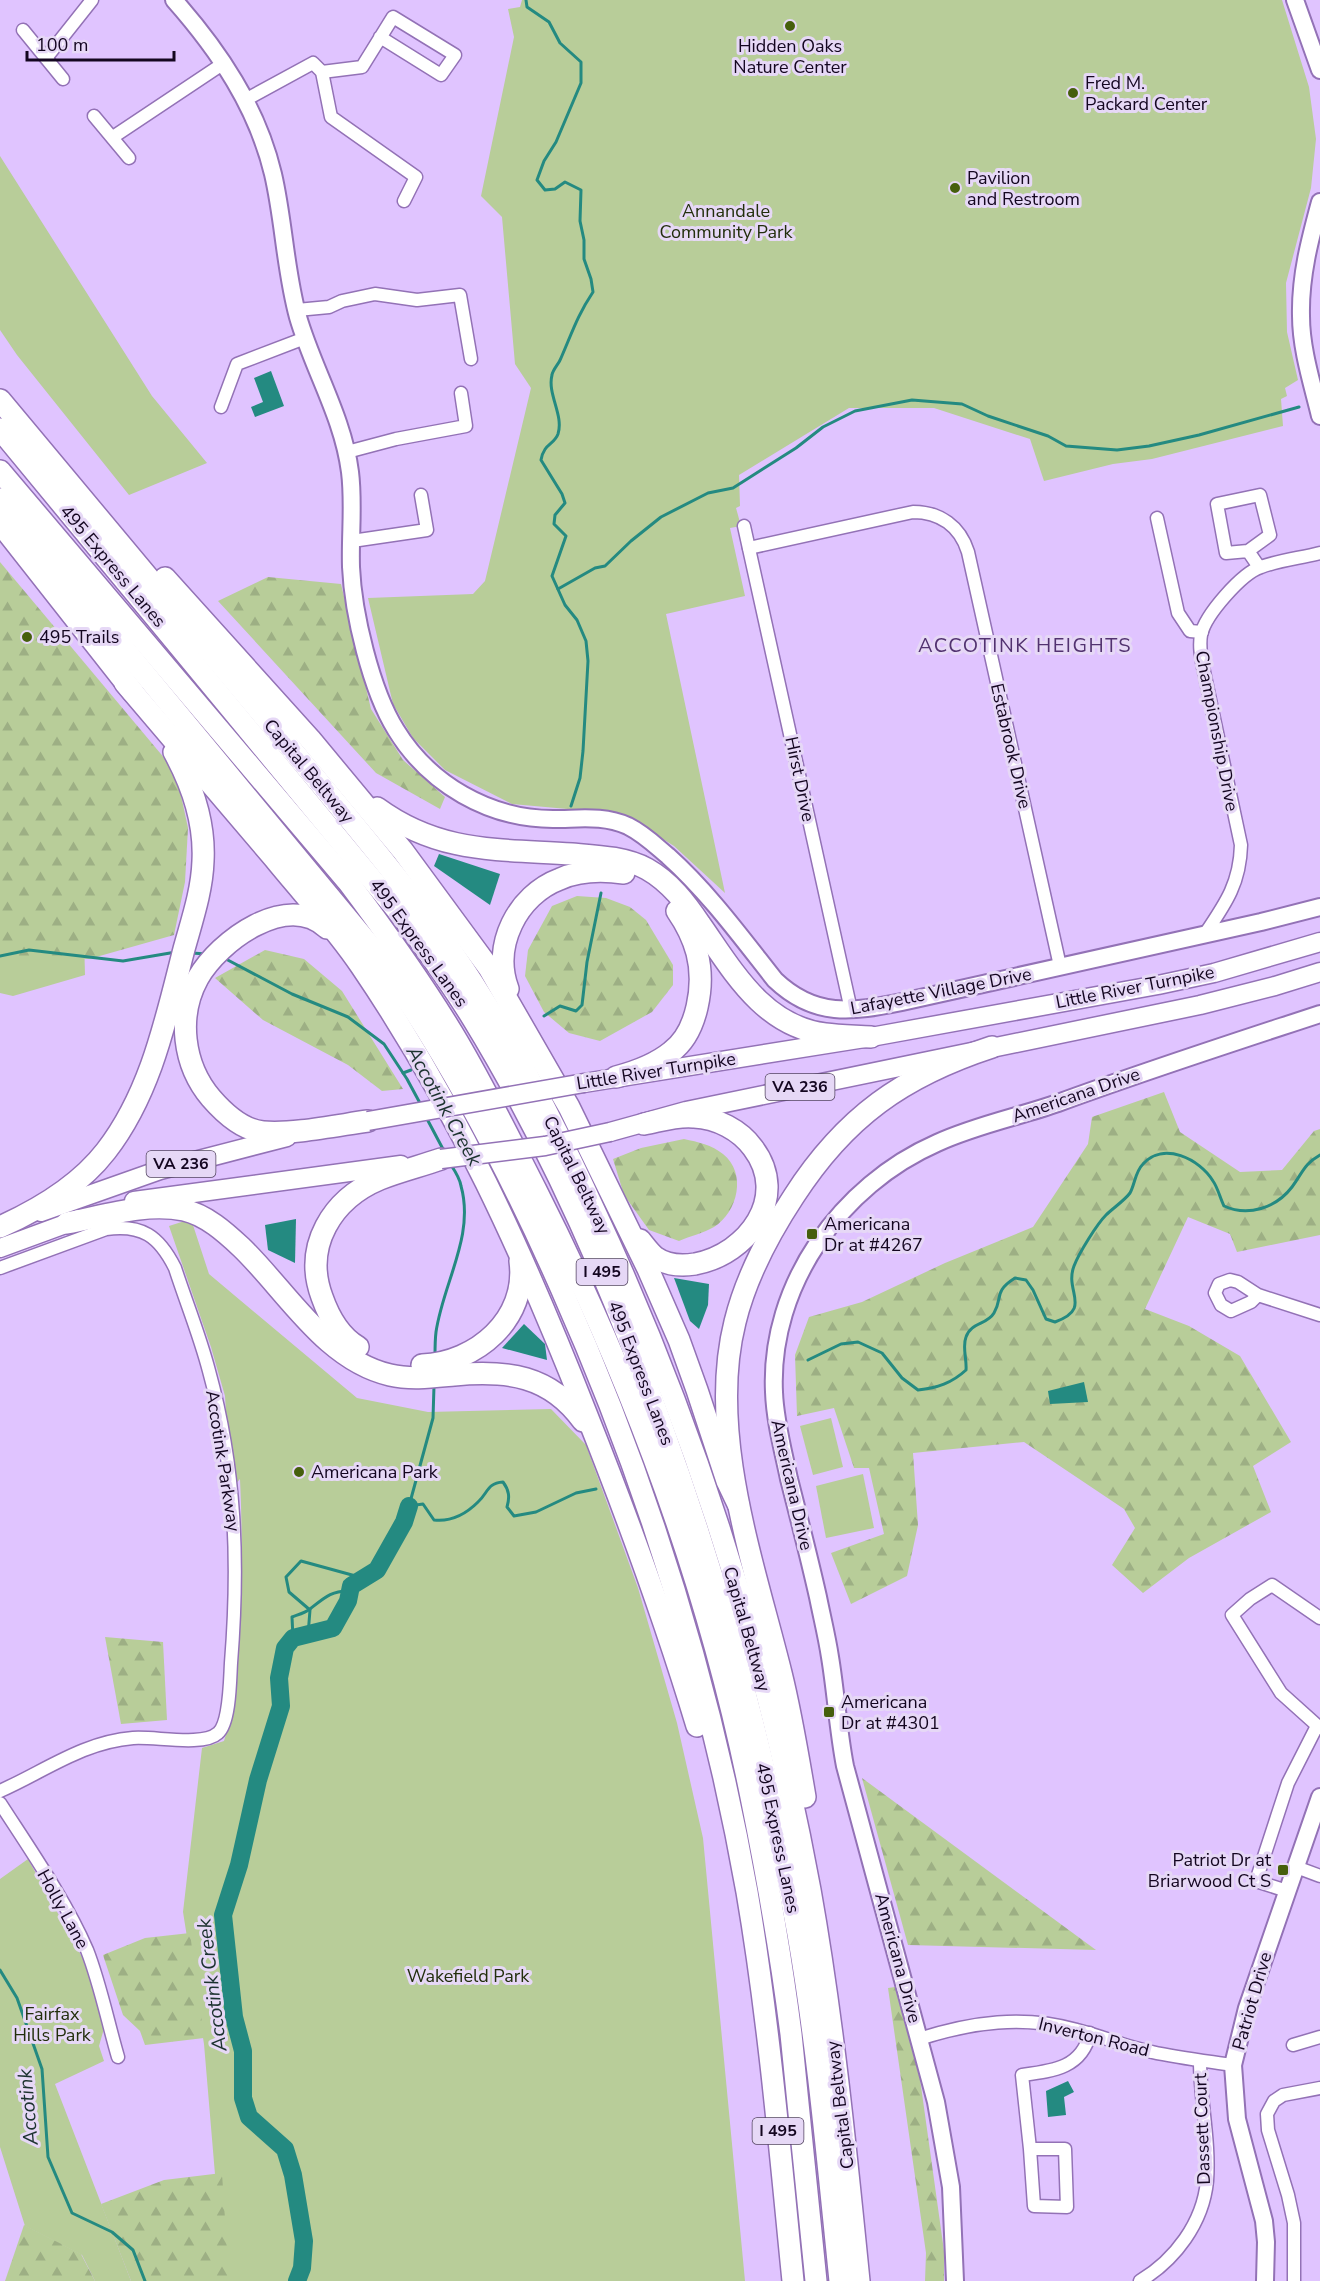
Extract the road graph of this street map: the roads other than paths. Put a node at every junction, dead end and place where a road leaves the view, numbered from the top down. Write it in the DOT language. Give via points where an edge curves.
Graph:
graph roads {
  1 [pos="92,0"];
  2 [pos="176,0"];
  3 [pos="1294,0"];
  4 [pos="23,30"];
  5 [pos="380,37"];
  6 [pos="46,58"];
  7 [pos="224,63"];
  8 [pos="1320,70"];
  9 [pos="322,72"];
  10 [pos="63,79"];
  11 [pos="245,100"];
  12 [pos="94,116"];
  13 [pos="113,138"];
  14 [pos="129,158"];
  15 [pos="404,201"];
  16 [pos="1320,202"];
  17 [pos="297,310"];
  18 [pos="305,338"];
  19 [pos="471,359"];
  20 [pos="461,393"];
  21 [pos="0,400"];
  22 [pos="1319,406"];
  23 [pos="221,407"];
  24 [pos="0,429"];
  25 [pos="346,452"];
  26 [pos="0,471"];
  27 [pos="421,495"];
  28 [pos="0,499"];
  29 [pos="1157,518"];
  30 [pos="0,523"];
  31 [pos="744,526"];
  32 [pos="118,540"];
  33 [pos="352,541"];
  34 [pos="749,548"];
  35 [pos="1248,551"];
  36 [pos="1320,553"];
  37 [pos="1258,567"];
  38 [pos="1202,632"];
  39 [pos="125,683"];
  40 [pos="324,758"];
  41 [pos="1320,907"];
  42 [pos="1205,934"];
  43 [pos="1320,942"];
  44 [pos="361,966"];
  45 [pos="1060,966"];
  46 [pos="1320,972"];
  47 [pos="178,1007"];
  48 [pos="850,1010"];
  49 [pos="1320,1014"];
  50 [pos="526,1031"];
  51 [pos="871,1037"];
  52 [pos="992,1047"];
  53 [pos="616,1077"];
  54 [pos="368,1121"];
  55 [pos="644,1124"];
  56 [pos="441,1159"];
  57 [pos="395,1170"];
  58 [pos="618,1207"];
  59 [pos="67,1223"];
  60 [pos="0,1227"];
  61 [pos="510,1229"];
  62 [pos="0,1248"];
  63 [pos="0,1268"];
  64 [pos="1258,1295"];
  65 [pos="1320,1315"];
  66 [pos="392,1369"];
  67 [pos="619,1496"];
  68 [pos="738,1504"];
  69 [pos="1320,1618"];
  70 [pos="1318,1727"];
  71 [pos="0,1791"];
  72 [pos="1320,1797"];
  73 [pos="0,1803"];
  74 [pos="1296,1867"];
  75 [pos="1320,1876"];
  76 [pos="746,1888"];
  77 [pos="1287,1891"];
  78 [pos="826,1991"];
  79 [pos="1090,2033"];
  80 [pos="1320,2037"];
  81 [pos="919,2039"];
  82 [pos="1293,2044"];
  83 [pos="118,2057"];
  84 [pos="1200,2061"];
  85 [pos="1233,2065"];
  86 [pos="1320,2088"];
  87 [pos="1030,2150"];
  88 [pos="793,2281"];
  89 [pos="816,2281"];
  90 [pos="840,2281"];
  91 [pos="859,2281"];
  92 [pos="955,2281"];
  93 [pos="1140,2281"];
  94 [pos="1265,2281"];
  95 [pos="1294,2281"];
  1 -- 6 [label="street"];
  2 -- 7 [label="street, Lafayette Village Drive"];
  3 -- 8 [label="street"];
  4 -- 6 [label="street"];
  5 -- 5 [label="street" via="393,17 455,55 441,75"];
  5 -- 9 [label="street" via="362,67"];
  6 -- 10 [label="street"];
  7 -- 11 [label="street, Lafayette Village Drive"];
  7 -- 13 [label="street"];
  9 -- 11 [label="street" via="314,63"];
  9 -- 15 [label="street" via="332,117 416,177"];
  11 -- 17 [label="street, Lafayette Village Drive" via="273,175 285,260"];
  12 -- 13 [label="street"];
  13 -- 14 [label="street"];
  16 -- 22 [label="street" via="1304,267 1301,318"];
  17 -- 18 [label="street, Lafayette Village Drive"];
  17 -- 19 [label="street" via="329,307 375,294 417,300 460,295"];
  18 -- 23 [label="street" via="237,364"];
  18 -- 25 [label="street, Lafayette Village Drive"];
  20 -- 25 [label="street" via="466,426"];
  21 -- 32 [label="highway, Capital Beltway / I 495"];
  24 -- 90 [label="highway, 495 Express Lanes / I 495" via="403,916 495,1056 573,1207 627,1333 674,1458 752,1715 787,1874 805,1980"];
  25 -- 33 [label="street, Lafayette Village Drive" via="352,488"];
  26 -- 89 [label="highway, 495 Express Lanes / I 495" via="380,924 481,1082 586,1296 639,1419 674,1514 740,1745 784,1981"];
  27 -- 33 [label="street" via="427,530"];
  28 -- 76 [label="highway, I 495" via="371,947 425,1025 485,1128 579,1327 643,1492 704,1696"];
  29 -- 38 [label="street" via="1178,613 1190,631"];
  30 -- 39 [label="highway"];
  31 -- 34 [label="street, Hirst Drive"];
  32 -- 40 [label="highway" via="147,559"];
  32 -- 78 [label="highway, Capital Beltway / I 495" via="422,910 482,997 553,1124 646,1324 718,1527 792,1798"];
  33 -- 48 [label="street, Lafayette Village Drive" via="352,587 374,678 385,708 421,762 470,799 508,814 604,819 639,832 694,880 786,990 814,1006"];
  34 -- 45 [label="street, Estabrook Drive" via="913,512 944,519 960,534 968,552"];
  34 -- 48 [label="street, Hirst Drive"];
  35 -- 35 [label="street" via="1226,553 1217,504 1260,495 1270,535"];
  35 -- 37 [label="street"];
  36 -- 37 [label="street, Championship Drive"];
  37 -- 38 [label="street, Championship Drive" via="1227,593"];
  38 -- 42 [label="street, Championship Drive" via="1203,667 1241,845 1234,889"];
  39 -- 44 [label="highway" via="324,916"];
  39 -- 47 [label="highway" via="168,740 184,771 197,807 203,843"];
  40 -- 50 [label="highway" via="428,884 489,968"];
  40 -- 51 [label="highway" via="395,822 438,840 469,847 590,855 646,869 677,895 746,988 774,1015 825,1034"];
  41 -- 42 [label="street, Lafayette Village Drive"];
  42 -- 45 [label="street, Lafayette Village Drive"];
  43 -- 51 [label="main road, Little River Turnpike / VA 236" via="1214,973"];
  44 -- 47 [label="highway" via="334,934 312,917 284,915 250,929 227,945 207,964"];
  44 -- 61 [label="highway" via="429,1073"];
  45 -- 48 [label="street, Lafayette Village Drive"];
  46 -- 52 [label="main road, Little River Turnpike / VA 236" via="1210,1003"];
  47 -- 54 [label="highway" via="197,1078 219,1107 247,1127 277,1133"];
  47 -- 60 [label="highway" via="147,1081 123,1128 104,1154 61,1194"];
  49 -- 81 [label="street, Americana Drive" via="988,1124 914,1154 874,1181 835,1218 792,1290 777,1341 775,1415 830,1653 845,1766"];
  50 -- 53 [label="highway" via="506,982 502,953 506,938 528,901 549,884 579,873 623,873 642,880 661,892 689,933 697,954 698,999 686,1036 672,1052"];
  50 -- 58 [label="highway"];
  51 -- 53 [label="main road, Little River Turnpike / VA 236"];
  52 -- 55 [label="main road, Little River Turnpike / VA 236" via="686,1111"];
  52 -- 68 [label="highway" via="913,1080 867,1110 826,1152 779,1219 752,1269 729,1350 728,1433"];
  53 -- 54 [label="main road, Little River Turnpike / VA 236, bridge"];
  54 -- 60 [label="main road, Little River Turnpike / VA 236" via="291,1135 160,1170"];
  55 -- 56 [label="main road, Little River Turnpike / VA 236, bridge" via="545,1146"];
  55 -- 58 [label="highway" via="691,1116 717,1121 743,1137 765,1169 768,1188 764,1205 744,1241 726,1254 686,1266 656,1258"];
  56 -- 57 [label="highway"];
  57 -- 59 [label="main road, VA 236" via="136,1201"];
  57 -- 66 [label="highway" via="354,1195 333,1215 321,1234 316,1269 317,1285 333,1322 354,1345"];
  58 -- 68 [label="highway" via="679,1340"];
  59 -- 62 [label="main road, VA 236"];
  59 -- 66 [label="highway" via="153,1208 194,1214 235,1241 337,1348 359,1362"];
  61 -- 66 [label="highway" via="520,1263 519,1292 497,1332 474,1351 444,1362"];
  61 -- 67 [label="highway"];
  63 -- 71 [label="street, Accotink Parkway" via="106,1229 132,1228 151,1236 165,1250 175,1268 209,1370 230,1475 236,1534 236,1597 228,1699 225,1723 218,1734 202,1739 133,1738 93,1745"];
  64 -- 65 [label="street"];
  66 -- 67 [label="highway" via="420,1378 463,1374 530,1378 573,1407 591,1432"];
  67 -- 76 [label="highway" via="683,1679"];
  68 -- 78 [label="highway" via="794,1736 808,1821"];
  69 -- 70 [label="street" via="1272,1585 1232,1615 1281,1693"];
  70 -- 77 [label="street" via="1288,1783 1256,1881"];
  72 -- 74 [label="street, Patriot Drive"];
  73 -- 83 [label="street, Holly Lane" via="78,1931"];
  74 -- 75 [label="street"];
  74 -- 77 [label="street, Patriot Drive"];
  76 -- 88 [label="highway, I 495" via="764,2006"];
  77 -- 85 [label="street, Patriot Drive" via="1247,2008"];
  78 -- 91 [label="highway, Capital Beltway / I 495"];
  79 -- 81 [label="street, Inverton Road" via="1044,2023 998,2021"];
  79 -- 84 [label="street, Inverton Road" via="1151,2052"];
  79 -- 87 [label="street" via="1084,2050 1073,2061 1022,2075"];
  80 -- 82 [label="street"];
  81 -- 92 [label="street, Americana Drive" via="945,2148"];
  84 -- 85 [label="street, Inverton Road"];
  84 -- 93 [label="street, Dassett Court" via="1207,2168 1202,2203 1180,2247"];
  85 -- 94 [label="street, Patriot Drive" via="1237,2119 1264,2221"];
  86 -- 95 [label="street" via="1283,2095 1274,2101 1267,2114 1294,2223"];
  87 -- 87 [label="street" via="1065,2149 1067,2207 1034,2206"];
}
